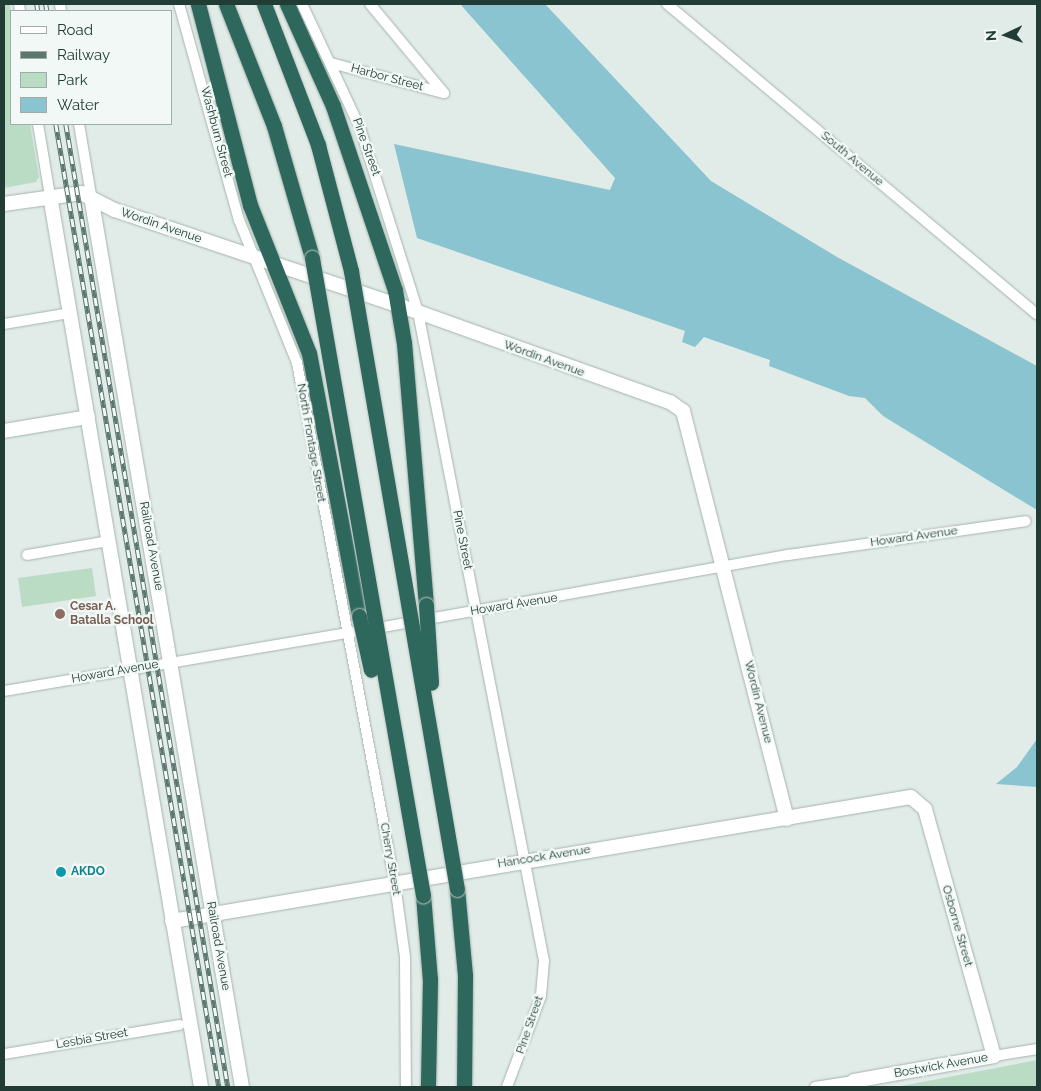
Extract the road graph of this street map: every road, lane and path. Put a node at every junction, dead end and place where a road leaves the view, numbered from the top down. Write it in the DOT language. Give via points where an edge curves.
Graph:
graph roads {
  1 [pos="179,4"];
  2 [pos="198,4"];
  3 [pos="226,4"];
  4 [pos="264,4"];
  5 [pos="287,4"];
  6 [pos="302,4"];
  7 [pos="370,4"];
  8 [pos="667,4"];
  9 [pos="331,63"];
  10 [pos="38,125"];
  11 [pos="79,125"];
  12 [pos="50,196"];
  13 [pos="92,202"];
  14 [pos="4,204"];
  15 [pos="256,259"];
  16 [pos="273,264"];
  17 [pos="399,306"];
  18 [pos="418,312"];
  19 [pos="70,313"];
  20 [pos="1037,314"];
  21 [pos="4,324"];
  22 [pos="88,417"];
  23 [pos="4,431"];
  24 [pos="1026,522"];
  25 [pos="109,541"];
  26 [pos="28,555"];
  27 [pos="723,569"];
  28 [pos="476,612"];
  29 [pos="347,633"];
  30 [pos="171,663"];
  31 [pos="130,669"];
  32 [pos="387,682"];
  33 [pos="4,691"];
  34 [pos="433,744"];
  35 [pos="916,799"];
  36 [pos="787,819"];
  37 [pos="524,860"];
  38 [pos="395,884"];
  39 [pos="213,915"];
  40 [pos="172,921"];
  41 [pos="180,1025"];
  42 [pos="1037,1049"];
  43 [pos="4,1054"];
  44 [pos="994,1056"];
  45 [pos="855,1084"];
  46 [pos="201,1087"];
  47 [pos="242,1087"];
  48 [pos="406,1087"];
  49 [pos="428,1087"];
  50 [pos="464,1087"];
  51 [pos="507,1087"];
  52 [pos="815,1087"];
  1 -- 15 [label="street, Washburn Street" via="239,220"];
  2 -- 16 [label="highway" via="244,184"];
  3 -- 32 [label="highway, bridge" via="274,126 309,248"];
  4 -- 34 [label="highway, bridge" via="310,123 343,237"];
  5 -- 17 [label="highway" via="339,122 376,227"];
  6 -- 9 [label="street, Pine Street"];
  7 -- 9 [label="street, Harbor Street" via="444,93"];
  8 -- 20 [label="street, South Avenue"];
  9 -- 18 [label="street, Pine Street" via="369,152"];
  10 -- 12 [label="street"];
  11 -- 13 [label="street, Railroad Avenue"];
  12 -- 13 [label="street, Wordin Avenue" via="81,193"];
  12 -- 14 [label="street, Wordin Avenue"];
  12 -- 19 [label="street"];
  13 -- 15 [label="street, Wordin Avenue"];
  13 -- 30 [label="street, Railroad Avenue"];
  15 -- 16 [label="street, Wordin Avenue"];
  15 -- 29 [label="street, North Frontage Street" via="297,363"];
  16 -- 17 [label="street, Wordin Avenue"];
  16 -- 32 [label="highway, bridge" via="308,353 371,670"];
  17 -- 18 [label="street, Wordin Avenue"];
  17 -- 34 [label="highway, bridge" via="426,605"];
  18 -- 27 [label="street, Wordin Avenue" via="670,402 683,411"];
  18 -- 28 [label="street, Pine Street"];
  19 -- 21 [label="street"];
  19 -- 22 [label="street"];
  22 -- 23 [label="street"];
  22 -- 25 [label="street"];
  24 -- 27 [label="street, Howard Avenue" via="850,545"];
  25 -- 26 [label="street"];
  25 -- 31 [label="street"];
  27 -- 28 [label="street, Howard Avenue"];
  27 -- 36 [label="street, Wordin Avenue"];
  28 -- 29 [label="street, Howard Avenue"];
  28 -- 37 [label="street, Pine Street"];
  29 -- 30 [label="street, Howard Avenue"];
  29 -- 38 [label="street, Cherry Street"];
  30 -- 31 [label="street, Howard Avenue"];
  30 -- 39 [label="street, Railroad Avenue"];
  31 -- 33 [label="street, Howard Avenue"];
  31 -- 40 [label="street"];
  32 -- 49 [label="highway, bridge" via="423,895 430,988"];
  34 -- 50 [label="highway, bridge" via="457,889 465,976"];
  35 -- 36 [label="street, Hancock Avenue" via="904,797"];
  35 -- 44 [label="street, Osborne Street" via="925,809"];
  36 -- 37 [label="street, Hancock Avenue"];
  37 -- 38 [label="street, Hancock Avenue"];
  37 -- 51 [label="street, Pine Street" via="544,961 541,996"];
  38 -- 39 [label="street, Hancock Avenue"];
  38 -- 48 [label="street, Cherry Street" via="405,957"];
  39 -- 40 [label="street, Hancock Avenue"];
  39 -- 47 [label="street, Railroad Avenue"];
  40 -- 46 [label="street"];
  41 -- 43 [label="street, Lesbia Street"];
  42 -- 44 [label="street, Bostwick Avenue"];
  44 -- 45 [label="street, Bostwick Avenue"];
  45 -- 52 [label="street, Bostwick Avenue"];
}
